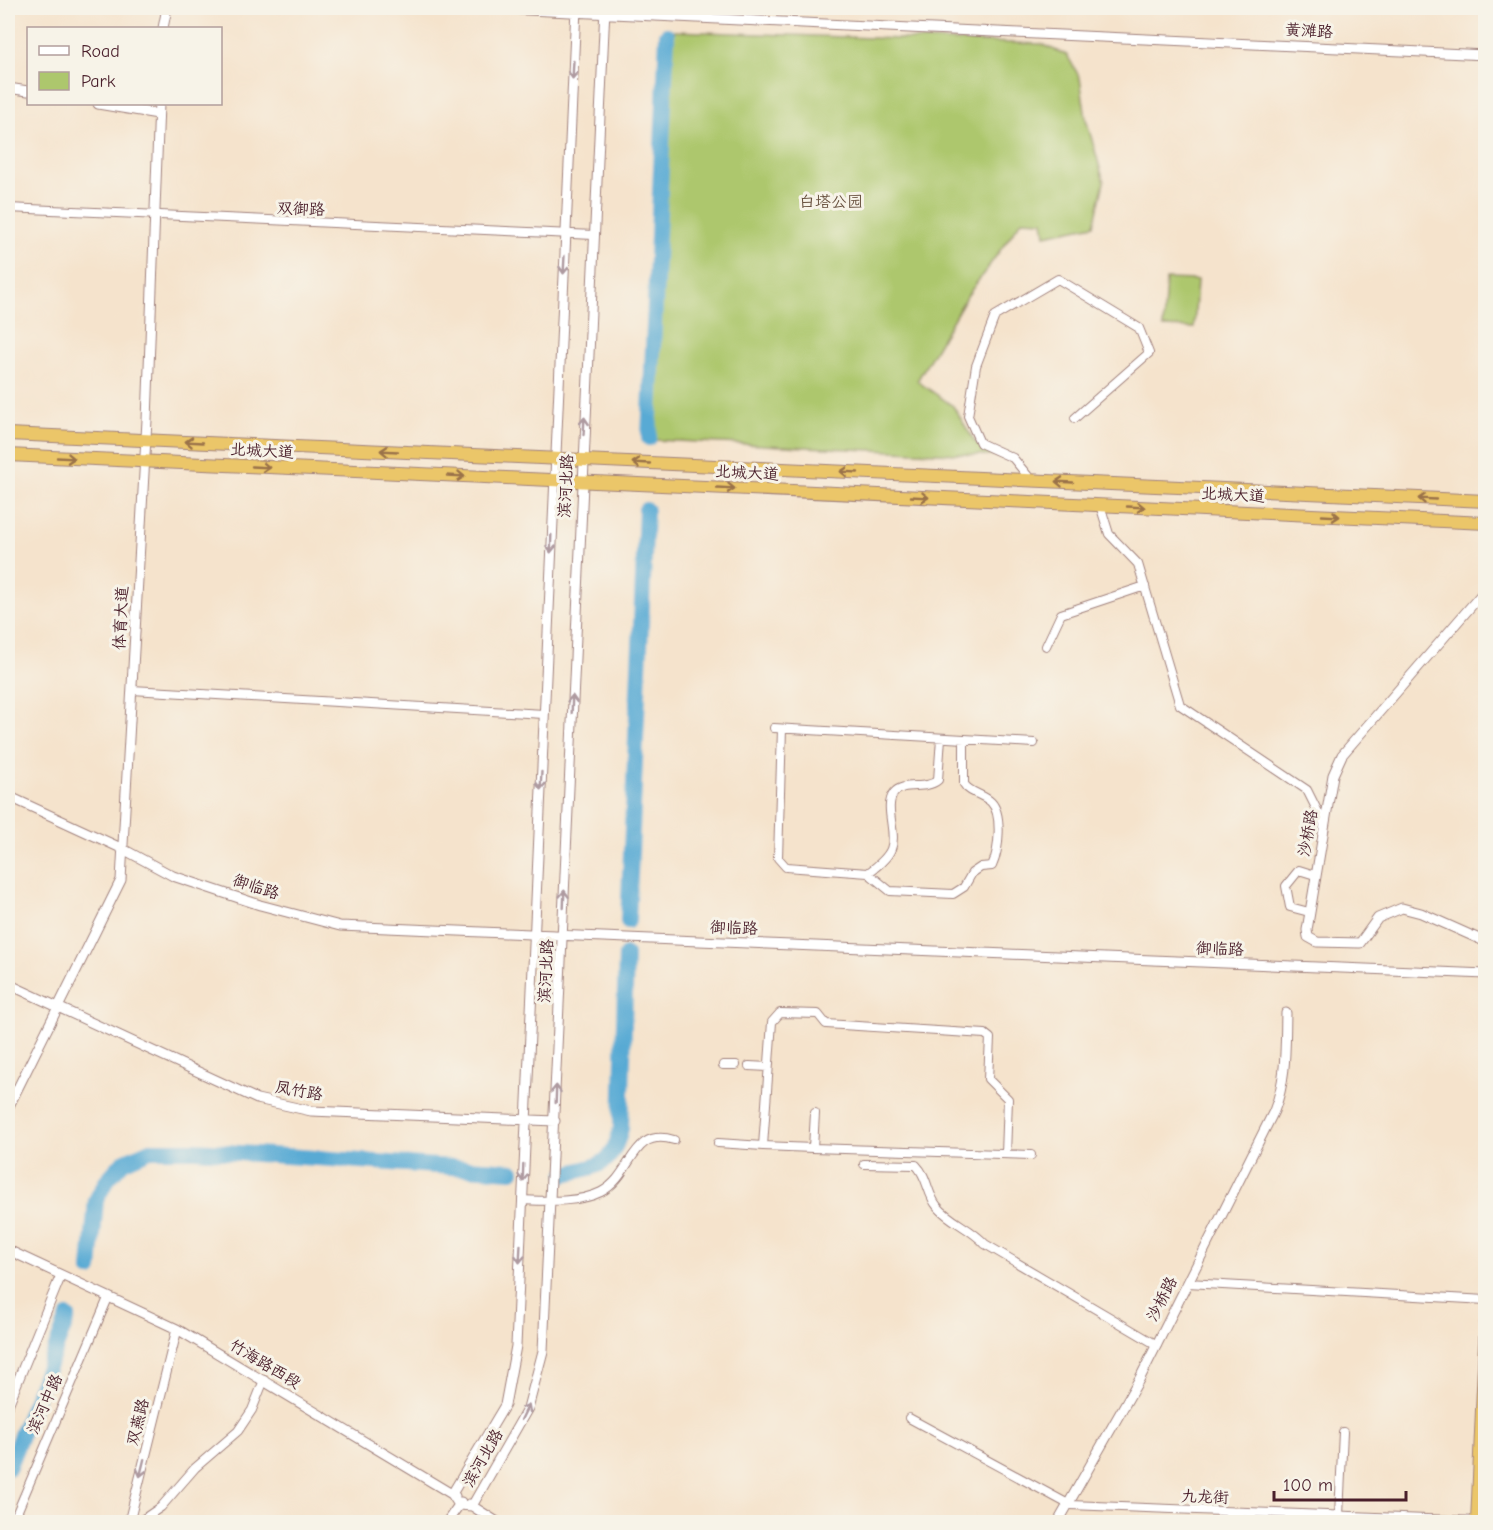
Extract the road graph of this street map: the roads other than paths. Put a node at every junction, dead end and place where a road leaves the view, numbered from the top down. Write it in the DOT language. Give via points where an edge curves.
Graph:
graph roads {
  1 [pos="167,8"];
  2 [pos="484,8"];
  3 [pos="576,10"];
  4 [pos="605,10"];
  5 [pos="163,27"];
  6 [pos="1485,55"];
  7 [pos="8,88"];
  8 [pos="27,91"];
  9 [pos="104,105"];
  10 [pos="159,105"];
  11 [pos="158,114"];
  12 [pos="8,208"];
  13 [pos="153,217"];
  14 [pos="566,234"];
  15 [pos="594,235"];
  16 [pos="1075,418"];
  17 [pos="8,434"];
  18 [pos="146,440"];
  19 [pos="8,456"];
  20 [pos="555,459"];
  21 [pos="582,460"];
  22 [pos="144,462"];
  23 [pos="554,480"];
  24 [pos="1032,481"];
  25 [pos="581,482"];
  26 [pos="1485,501"];
  27 [pos="1100,506"];
  28 [pos="1485,523"];
  29 [pos="1145,586"];
  30 [pos="1485,589"];
  31 [pos="1046,646"];
  32 [pos="132,690"];
  33 [pos="544,714"];
  34 [pos="941,738"];
  35 [pos="964,739"];
  36 [pos="1034,743"];
  37 [pos="8,796"];
  38 [pos="1324,824"];
  39 [pos="123,849"];
  40 [pos="868,873"];
  41 [pos="1316,875"];
  42 [pos="1309,912"];
  43 [pos="534,935"];
  44 [pos="562,936"];
  45 [pos="1485,942"];
  46 [pos="1485,974"];
  47 [pos="8,984"];
  48 [pos="58,1007"];
  49 [pos="1286,1013"];
  50 [pos="723,1065"];
  51 [pos="736,1065"];
  52 [pos="749,1066"];
  53 [pos="768,1067"];
  54 [pos="8,1108"];
  55 [pos="816,1113"];
  56 [pos="526,1120"];
  57 [pos="555,1122"];
  58 [pos="674,1140"];
  59 [pos="718,1143"];
  60 [pos="763,1146"];
  61 [pos="813,1148"];
  62 [pos="1006,1154"];
  63 [pos="1031,1155"];
  64 [pos="864,1164"];
  65 [pos="522,1197"];
  66 [pos="551,1199"];
  67 [pos="8,1255"];
  68 [pos="60,1278"];
  69 [pos="1188,1283"];
  70 [pos="107,1300"];
  71 [pos="1485,1300"];
  72 [pos="1485,1320"];
  73 [pos="176,1332"];
  74 [pos="1157,1345"];
  75 [pos="262,1382"];
  76 [pos="8,1405"];
  77 [pos="909,1418"];
  78 [pos="1343,1432"];
  79 [pos="452,1494"];
  80 [pos="460,1502"];
  81 [pos="1070,1505"];
  82 [pos="472,1506"];
  83 [pos="1339,1515"];
  84 [pos="13,1522"];
  85 [pos="129,1522"];
  86 [pos="139,1522"];
  87 [pos="447,1522"];
  88 [pos="486,1522"];
  89 [pos="496,1522"];
  90 [pos="1058,1522"];
  91 [pos="1477,1522"];
  1 -- 5 [label="street"];
  2 -- 3 [label="street, 黄滩路"];
  3 -- 4 [label="street, 黄滩路"];
  3 -- 14 [label="street, 滨河北路, one-way"];
  4 -- 6 [label="street, 黄滩路"];
  4 -- 15 [label="street, 滨河北路"];
  7 -- 8 [label="street"];
  9 -- 11 [label="street"];
  10 -- 11 [label="street, 体育大道"];
  11 -- 13 [label="street, 体育大道"];
  12 -- 13 [label="street, 双御路"];
  13 -- 14 [label="street, 双御路"];
  13 -- 18 [label="street, 体育大道"];
  14 -- 15 [label="street, 双御路"];
  14 -- 20 [label="street, 滨河北路, one-way"];
  21 -- 15 [label="street, 滨河北路, one-way"];
  16 -- 24 [label="street" via="1149,352 1139,328 1058,279 995,316 976,366 968,416 981,443 1017,461"];
  17 -- 18 [label="highway, 北城大道"];
  20 -- 18 [label="highway, 北城大道, one-way"];
  18 -- 22 [label="street, 体育大道"];
  19 -- 22 [label="highway, 北城大道, one-way"];
  20 -- 21 [label="highway, 北城大道"];
  20 -- 23 [label="street, 滨河北路"];
  24 -- 21 [label="highway, 北城大道, one-way"];
  21 -- 25 [label="street, 滨河北路"];
  22 -- 23 [label="highway, 北城大道, one-way"];
  22 -- 32 [label="street, 体育大道"];
  23 -- 25 [label="highway, 北城大道"];
  23 -- 33 [label="street, 滨河北路, one-way"];
  26 -- 24 [label="highway, 北城大道, one-way"];
  25 -- 27 [label="highway, 北城大道, one-way"];
  44 -- 25 [label="street, 滨河北路, one-way"];
  27 -- 28 [label="highway, 北城大道, one-way"];
  27 -- 29 [label="street" via="1109,534 1138,564"];
  29 -- 31 [label="street" via="1061,614"];
  29 -- 38 [label="street" via="1180,705 1307,790"];
  30 -- 38 [label="street, 沙桥路" via="1342,755 1333,775"];
  32 -- 33 [label="street"];
  32 -- 39 [label="street, 体育大道"];
  33 -- 43 [label="street, 滨河北路, one-way"];
  34 -- 35 [label="street"];
  34 -- 40 [label="street" via="938,780 930,786 903,787 894,792 891,849"];
  34 -- 40 [label="street" via="778,729 778,858 786,867 808,871"];
  35 -- 36 [label="street"];
  35 -- 40 [label="street" via="966,789 991,801 997,810 996,858 992,866 972,873 964,887 953,894 890,891"];
  37 -- 39 [label="street, 御临路"];
  38 -- 41 [label="street, 沙桥路"];
  39 -- 43 [label="street, 御临路" via="173,876 340,926"];
  39 -- 48 [label="street, 体育大道" via="121,880"];
  41 -- 42 [label="street, 沙桥路"];
  41 -- 42 [label="street" via="1299,870 1286,886 1290,907"];
  42 -- 45 [label="street, 沙桥路" via="1308,937 1317,942 1360,942 1378,918 1402,908"];
  43 -- 44 [label="street, 御临路"];
  43 -- 56 [label="street, 滨河北路"];
  44 -- 46 [label="street, 御临路"];
  57 -- 44 [label="street, 滨河北路, one-way"];
  47 -- 48 [label="street, 凤竹路"];
  48 -- 54 [label="street, 体育大道"];
  48 -- 56 [label="street, 凤竹路" via="257,1099 310,1111"];
  49 -- 69 [label="street, 沙桥路" via="1286,1060 1279,1098"];
  50 -- 51 [label="street"];
  52 -- 53 [label="street"];
  53 -- 60 [label="street"];
  53 -- 62 [label="street" via="772,1022 786,1012 818,1014 826,1024 985,1034 990,1038 988,1079 1008,1099"];
  55 -- 61 [label="street"];
  56 -- 57 [label="street, 凤竹路"];
  56 -- 65 [label="street, 滨河北路, one-way"];
  57 -- 66 [label="street, 滨河北路"];
  58 -- 66 [label="street" via="646,1140 620,1177 602,1191"];
  59 -- 60 [label="street"];
  60 -- 61 [label="street"];
  61 -- 62 [label="street"];
  62 -- 63 [label="street"];
  64 -- 74 [label="street" via="916,1165 933,1201 946,1215 985,1244"];
  65 -- 66 [label="street"];
  65 -- 79 [label="street, 滨河北路, one-way" via="516,1346 505,1405"];
  82 -- 66 [label="street, 滨河北路, one-way" via="528,1408 543,1351"];
  67 -- 68 [label="street, 竹海路西段"];
  68 -- 70 [label="street, 竹海路西段"];
  68 -- 76 [label="street, 滨河中路"];
  69 -- 71 [label="street"];
  69 -- 74 [label="street, 沙桥路"];
  70 -- 73 [label="street, 竹海路西段"];
  70 -- 84 [label="street, 滨河中路"];
  72 -- 91 [label="highway"];
  73 -- 75 [label="street, 竹海路西段"];
  73 -- 85 [label="street, 双燕路, one-way"];
  74 -- 81 [label="street, 沙桥路"];
  75 -- 79 [label="street, 竹海路西段"];
  75 -- 80 [label="street, 竹海路西段"];
  75 -- 86 [label="street" via="252,1410 238,1431 195,1468 161,1507"];
  77 -- 81 [label="street"];
  78 -- 83 [label="street"];
  79 -- 80 [label="street, 滨河北路"];
  80 -- 82 [label="street, 滨河北路"];
  80 -- 87 [label="street"];
  80 -- 88 [label="street, 竹海路西段"];
  81 -- 83 [label="street, 九龙街"];
  81 -- 90 [label="street, 沙桥路"];
  82 -- 89 [label="street"];
  83 -- 91 [label="street, 九龙街"];
}
